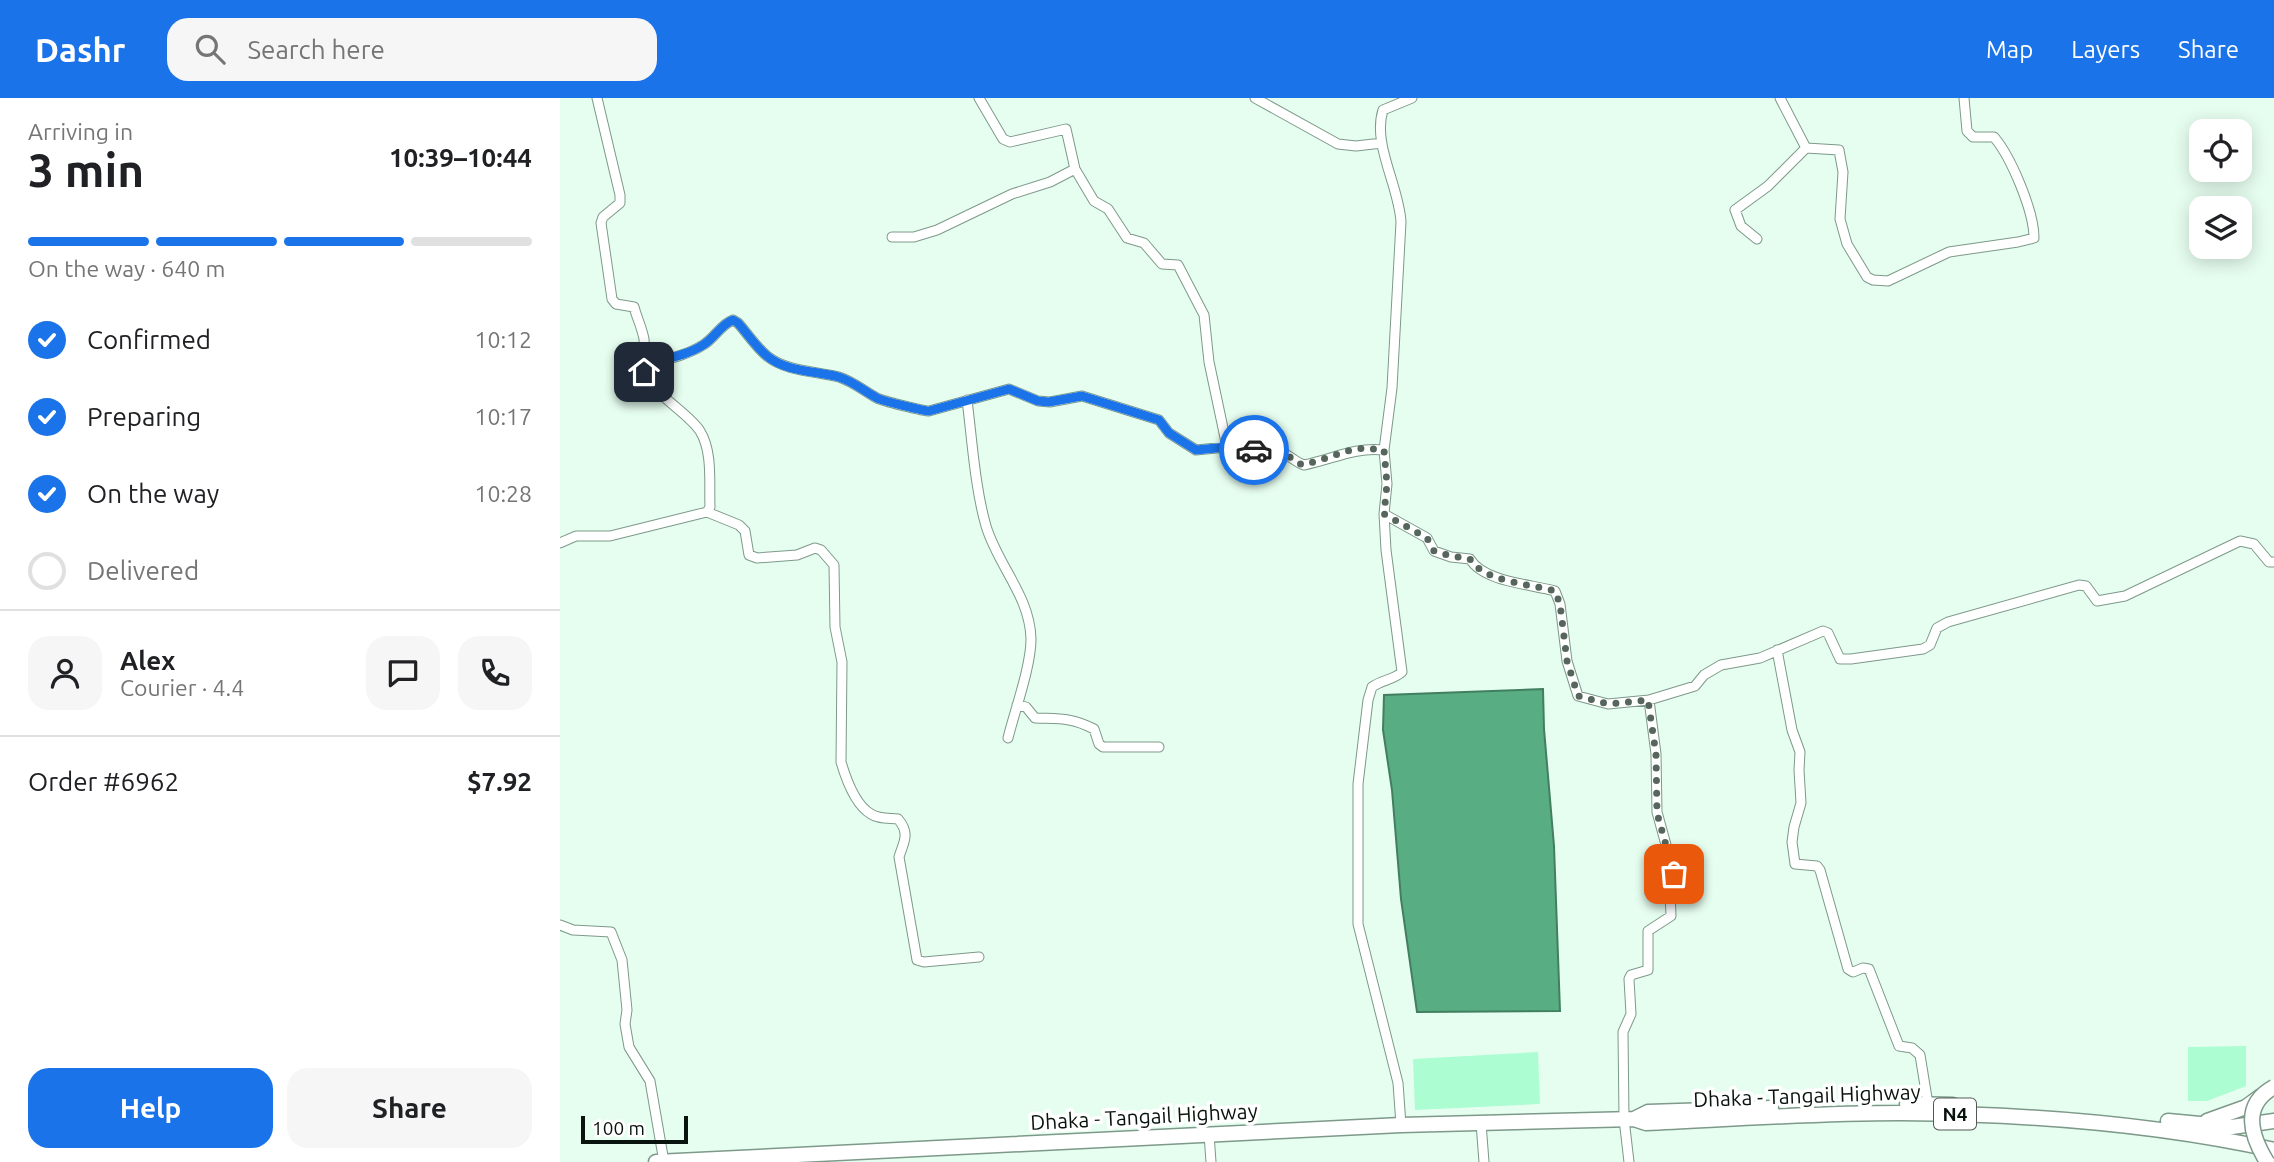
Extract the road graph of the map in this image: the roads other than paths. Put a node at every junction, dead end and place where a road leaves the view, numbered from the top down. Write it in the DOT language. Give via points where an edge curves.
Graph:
graph roads {
  1 [pos="597,98"];
  2 [pos="979,98"];
  3 [pos="1255,98"];
  4 [pos="1412,98"];
  5 [pos="1780,98"];
  6 [pos="1964,98"];
  7 [pos="1382,143"];
  8 [pos="1806,148"];
  9 [pos="1075,169"];
  10 [pos="892,237"];
  11 [pos="1757,239"];
  12 [pos="644,365"];
  13 [pos="967,400"];
  14 [pos="1227,447"];
  15 [pos="1384,450"];
  16 [pos="707,512"];
  17 [pos="1384,514"];
  18 [pos="560,542"];
  19 [pos="2274,562"];
  20 [pos="1777,650"];
  21 [pos="1648,700"];
  22 [pos="1017,705"];
  23 [pos="1008,737"];
  24 [pos="1159,747"];
  25 [pos="560,925"];
  26 [pos="979,957"];
  27 [pos="2274,1086"];
  28 [pos="1928,1104"];
  29 [pos="1629,1119"];
  30 [pos="2274,1122"];
  31 [pos="1481,1123"];
  32 [pos="2199,1123"];
  33 [pos="1401,1125"];
  34 [pos="1209,1134"];
  35 [pos="2274,1147"];
  36 [pos="804,1158"];
  37 [pos="656,1162"];
  38 [pos="664,1162"];
  39 [pos="1211,1162"];
  40 [pos="1484,1162"];
  41 [pos="1629,1162"];
  42 [pos="2267,1162"];
  1 -- 12 [label="street" via="620,195 620,203 601,223 612,299 634,307 644,341"];
  2 -- 9 [label="street" via="1003,139 1010,142 1066,129"];
  3 -- 7 [label="street" via="1338,144"];
  4 -- 7 [label="street" via="1383,110"];
  5 -- 8 [label="street"];
  6 -- 8 [label="street" via="1967,131 1973,137 1994,137 2006,151 2028,206 2034,238 1949,252 1888,281 1874,280 1847,244 1840,219 1843,172 1839,149"];
  7 -- 15 [label="street" via="1401,222"];
  8 -- 11 [label="street" via="1768,186 1735,210 1741,226"];
  9 -- 10 [label="street" via="937,230"];
  9 -- 14 [label="street" via="1094,201 1108,209 1127,238 1144,243 1162,264 1178,265 1204,315"];
  12 -- 13 [label="street" via="699,348 733,320 767,356 788,367 840,378 882,400 924,411"];
  12 -- 16 [label="street" via="647,378 701,432 708,466"];
  13 -- 14 [label="street" via="1009,389 1038,401 1082,396 1159,420 1169,433 1196,450"];
  13 -- 22 [label="street" via="986,525 1029,619 1031,641"];
  14 -- 15 [label="street" via="1285,453 1304,465 1351,450"];
  15 -- 17 [label="street"];
  16 -- 18 [label="street" via="610,536 576,536"];
  16 -- 26 [label="street" via="745,531 749,555 797,555 815,548 834,565 845,776 872,816 898,819 904,828 899,858 917,960"];
  17 -- 21 [label="street" via="1427,538 1434,551 1470,559 1488,574 1555,591 1578,696 1608,704"];
  17 -- 33 [label="street" via="1402,672 1372,687 1368,700 1358,784 1358,924 1398,1083"];
  19 -- 20 [label="street" via="2254,544 2240,541 2125,596 2097,601 2086,586 2079,585 1948,622 1937,628 1930,646 1923,649 1840,659 1832,639 1823,631"];
  20 -- 21 [label="street" via="1721,665 1695,685"];
  20 -- 28 [label="street" via="1791,730 1800,752 1801,803 1792,842 1795,864 1820,870 1848,969 1869,970 1899,1046 1920,1055"];
  21 -- 29 [label="street" via="1656,754 1657,813 1674,874 1671,916 1648,931 1648,970 1629,979 1631,1014 1623,1032"];
  22 -- 23 [label="street"];
  22 -- 24 [label="street" via="1026,707 1035,718 1069,718 1082,723 1097,733 1100,746"];
  25 -- 38 [label="street" via="611,932 622,960 629,1047 650,1081"];
  27 -- 32 [label="highway" via="2246,1107"];
  27 -- 42 [label="highway, bridge" via="2259,1100 2251,1121 2255,1142"];
  28 -- 29 [label="highway, Dhaka - Tangail Highway / N4" via="1648,1112"];
  28 -- 32 [label="highway, Dhaka - Tangail Highway / N4"];
  29 -- 31 [label="highway, Dhaka - Tangail Highway / N4"];
  29 -- 35 [label="highway, Dhaka - Tangail Highway / N4" via="1646,1123 1898,1113 1985,1115 2173,1130"];
  29 -- 41 [label="street"];
  30 -- 32 [label="highway, Dhaka - Tangail Highway / N4" via="2232,1127"];
  30 -- 35 [label="highway"];
  31 -- 33 [label="highway, Dhaka - Tangail Highway / N4"];
  31 -- 40 [label="street"];
  33 -- 34 [label="highway, Dhaka - Tangail Highway / N4"];
  34 -- 36 [label="highway, Dhaka - Tangail Highway / N4"];
  34 -- 39 [label="street"];
  36 -- 38 [label="highway, Dhaka - Tangail Highway / N4"];
  37 -- 38 [label="highway, Dhaka - Tangail Highway / N4"];
}
